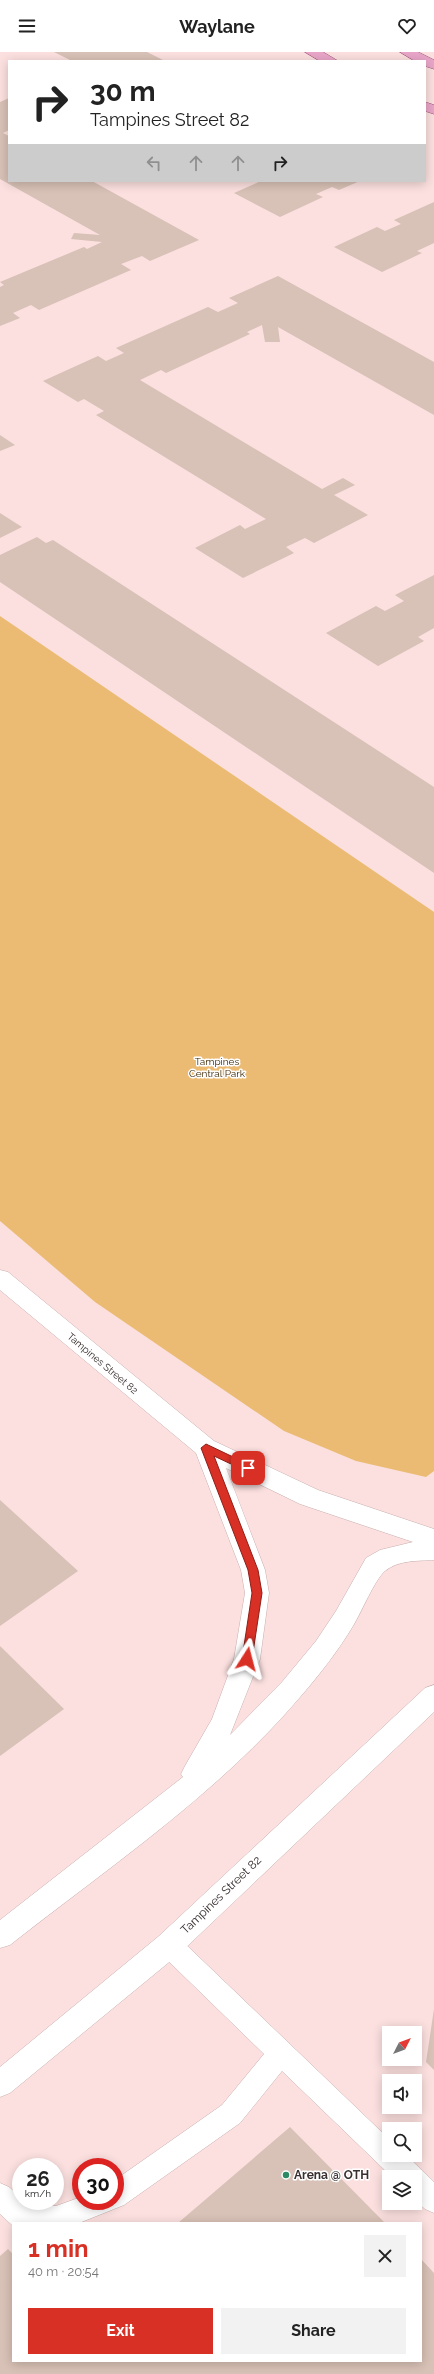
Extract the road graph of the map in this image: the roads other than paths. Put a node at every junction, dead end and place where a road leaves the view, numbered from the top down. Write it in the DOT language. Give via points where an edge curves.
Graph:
graph roads {
  1 [pos="312,52"];
  2 [pos="407,52"];
  3 [pos="329,60"];
  4 [pos="424,60"];
  5 [pos="0,1278"];
  6 [pos="206,1448"];
  7 [pos="434,1539"];
  8 [pos="434,1550"];
  9 [pos="434,1696"];
  10 [pos="182,1794"];
  11 [pos="0,1936"];
  12 [pos="169,1945"];
  13 [pos="281,2053"];
  14 [pos="0,2084"];
  15 [pos="403,2170"];
  16 [pos="422,2189"];
  17 [pos="124,2190"];
  18 [pos="0,2196"];
  19 [pos="434,2200"];
  20 [pos="80,2210"];
  1 -- 3 [label="main road"];
  2 -- 4 [label="main road"];
  5 -- 6 [label="street, Tampines Street 82"];
  6 -- 7 [label="street, Tampines Street 82" via="309,1497"];
  6 -- 10 [label="street, Tampines Street 82" via="253,1570 257,1593 247,1659 224,1722"];
  8 -- 10 [label="street, Tampines Street 82" via="397,1554 384,1558 375,1565 326,1648 275,1708"];
  9 -- 12 [label="street, Tampines Street 82"];
  10 -- 11 [label="street, Tampines Street 82"];
  12 -- 13 [label="lane"];
  12 -- 14 [label="street, Tampines Street 82"];
  13 -- 15 [label="lane"];
  13 -- 17 [label="lane" via="231,2114"];
  16 -- 19 [label="lane"];
  18 -- 20 [label="lane" via="22,2217 56,2219"];
}
